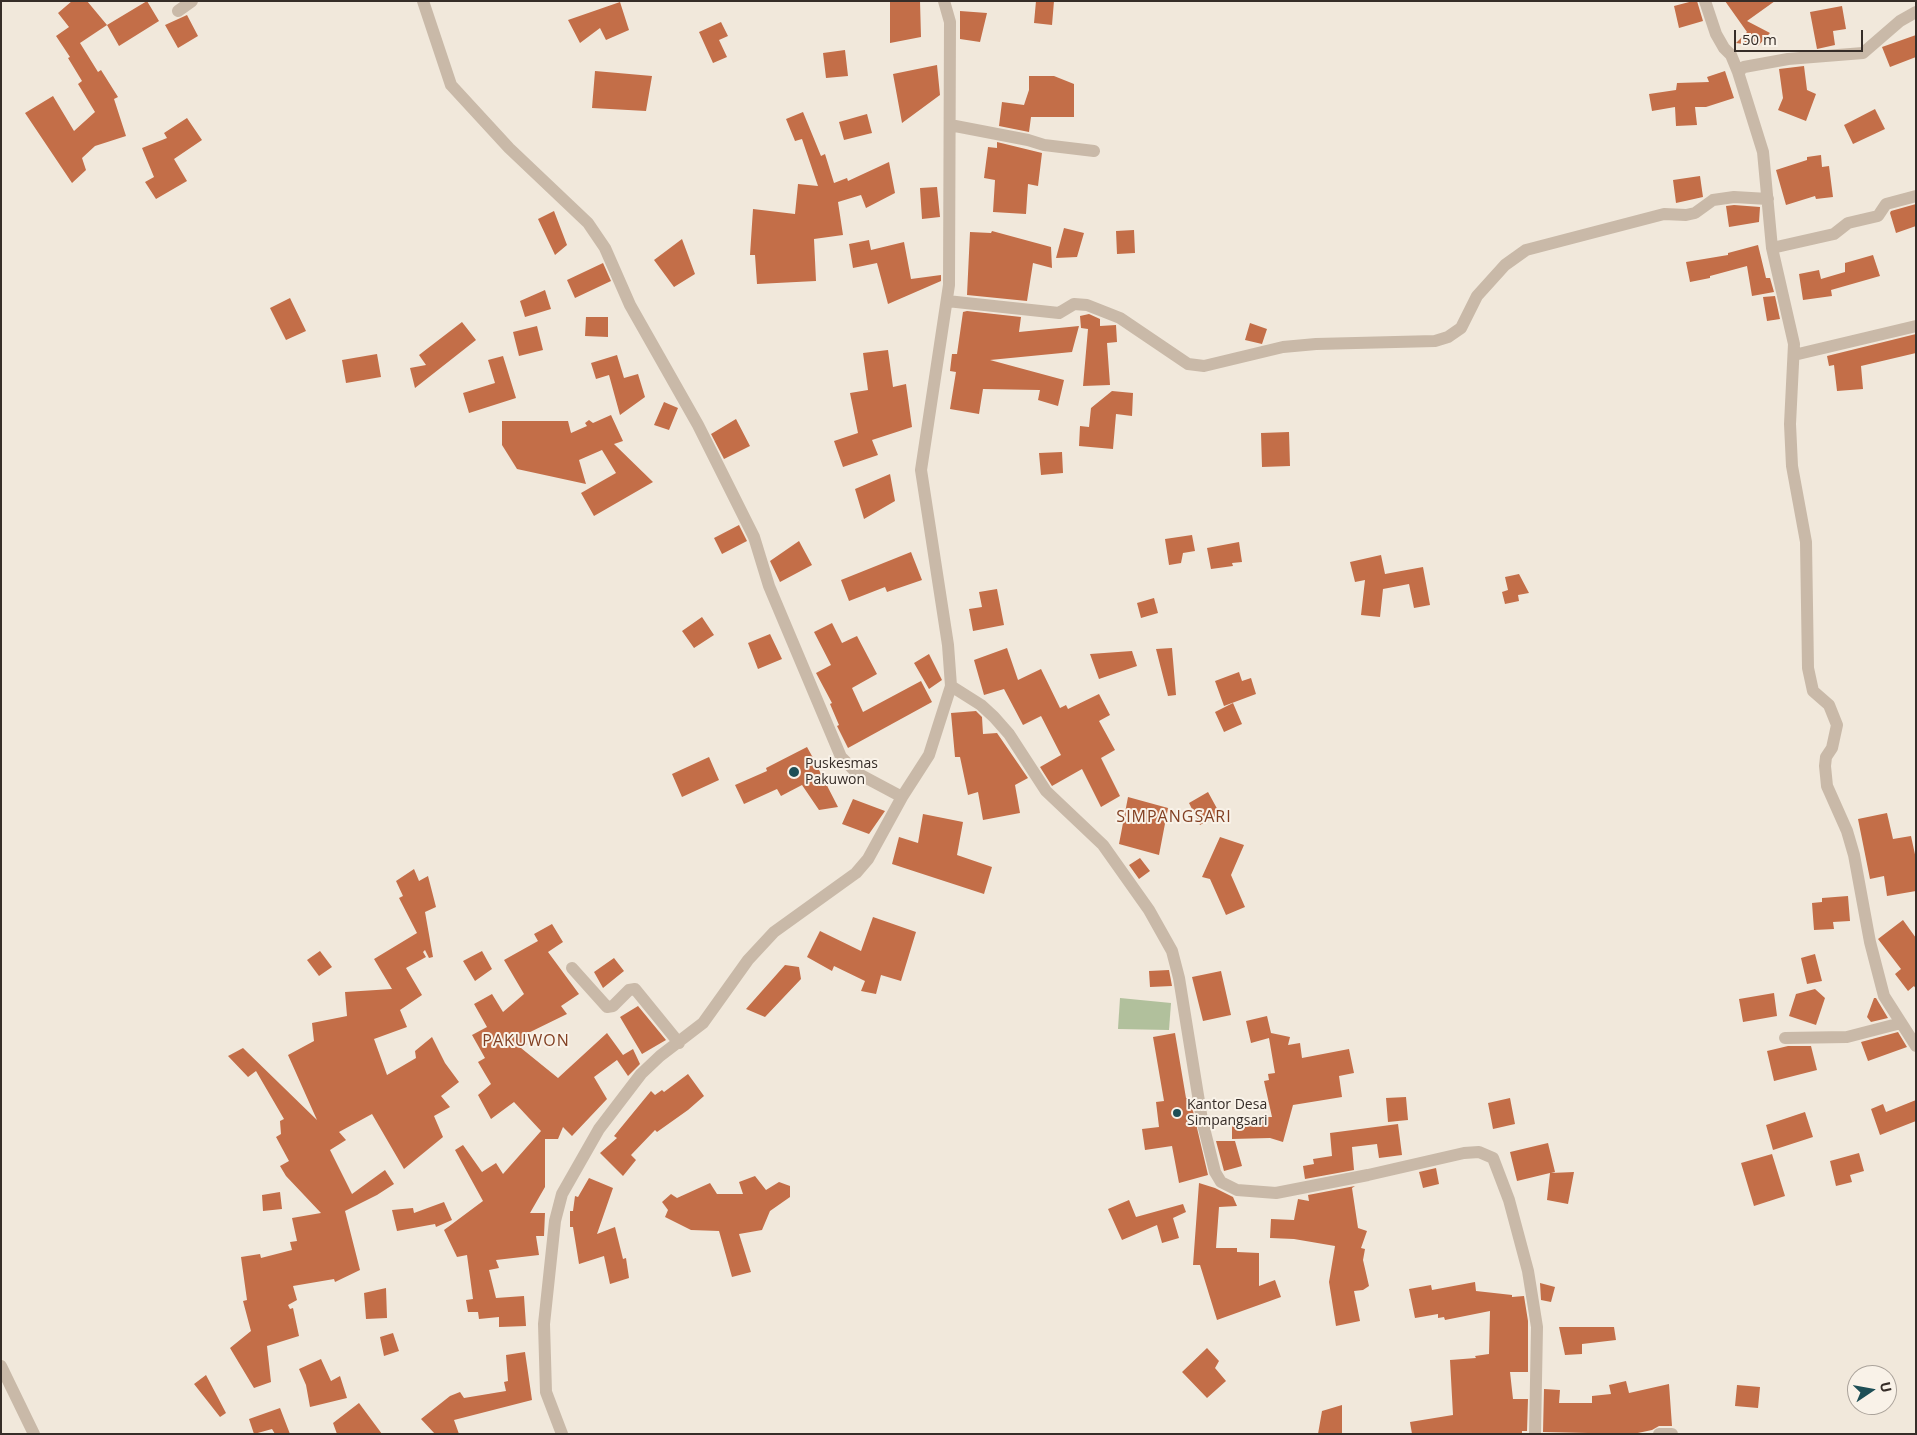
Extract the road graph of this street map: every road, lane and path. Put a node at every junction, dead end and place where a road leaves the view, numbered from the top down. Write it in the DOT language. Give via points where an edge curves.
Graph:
graph roads {
  1 [pos="192,1"];
  2 [pos="423,1"];
  3 [pos="944,1"];
  4 [pos="1705,1"];
  5 [pos="178,11"];
  6 [pos="1916,12"];
  7 [pos="1738,72"];
  8 [pos="950,125"];
  9 [pos="1094,151"];
  10 [pos="1916,196"];
  11 [pos="1768,199"];
  12 [pos="1772,248"];
  13 [pos="947,301"];
  14 [pos="1916,326"];
  15 [pos="1794,355"];
  16 [pos="951,686"];
  17 [pos="902,797"];
  18 [pos="572,968"];
  19 [pos="1901,1023"];
  20 [pos="1785,1038"];
  21 [pos="678,1043"];
  22 [pos="1916,1046"];
  23 [pos="1,1366"];
  24 [pos="34,1434"];
  25 [pos="562,1434"];
  26 [pos="1535,1434"];
  27 [pos="1659,1434"];
  28 [pos="1672,1434"];
  1 -- 5 [label="street"];
  2 -- 17 [label="street" via="451,85 509,148 588,223 605,248 630,305 698,425 754,537 768,586 840,757 857,773"];
  3 -- 8 [label="street" via="950,22"];
  4 -- 7 [label="street" via="1716,34"];
  6 -- 7 [label="street" via="1900,21 1863,53 1788,59 1744,67"];
  7 -- 11 [label="street" via="1764,152"];
  8 -- 9 [label="street" via="1044,145"];
  8 -- 13 [label="street"];
  10 -- 12 [label="street" via="1886,204 1878,216 1848,223 1834,234"];
  11 -- 12 [label="street"];
  11 -- 13 [label="street" via="1734,197 1713,200 1695,213 1664,214 1526,250 1505,265 1477,296 1461,328 1435,342 1308,345 1204,366 1188,364 1120,318 1087,305 1074,304 1059,313"];
  12 -- 15 [label="street"];
  13 -- 16 [label="street" via="921,470 948,645"];
  14 -- 15 [label="street"];
  15 -- 19 [label="street" via="1790,424 1792,466 1806,542 1808,668 1814,691 1836,717 1835,737 1825,766 1827,786 1847,830 1854,855 1879,980 1884,996"];
  16 -- 17 [label="street" via="929,755"];
  16 -- 26 [label="street" via="994,717 1046,791 1103,845 1149,910 1172,951 1202,1120 1215,1172 1222,1182 1237,1190 1276,1193 1464,1153 1479,1152 1493,1158 1509,1200 1528,1271 1537,1327"];
  17 -- 21 [label="street" via="884,832 856,873 774,932 748,960 704,1023"];
  18 -- 21 [label="street" via="607,1007 614,1006 635,988"];
  19 -- 20 [label="street" via="1847,1037"];
  19 -- 22 [label="street"];
  21 -- 25 [label="street" via="641,1074 599,1129 562,1194 555,1221 544,1324 546,1392"];
  23 -- 24 [label="street"];
  27 -- 28 [label="street"];
}
